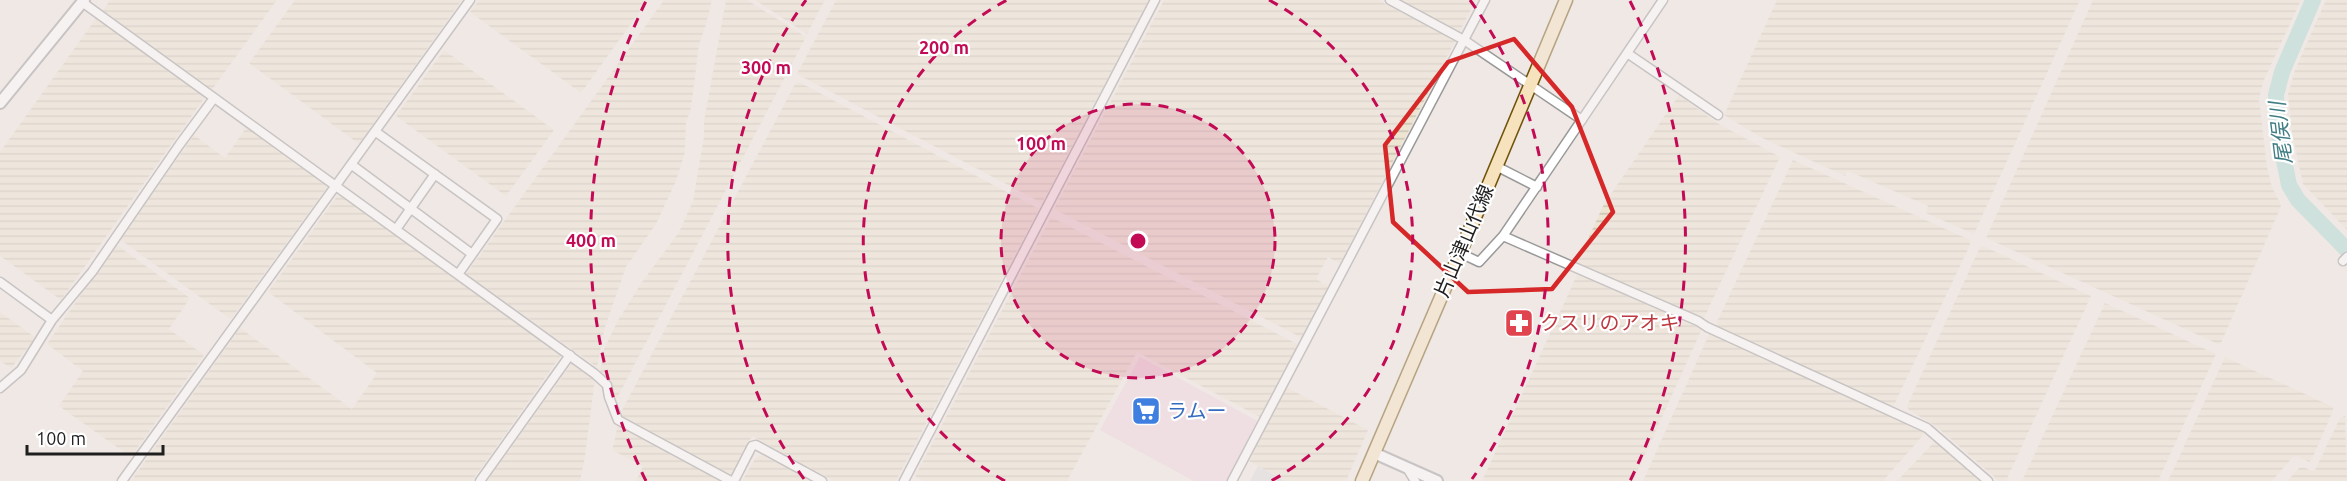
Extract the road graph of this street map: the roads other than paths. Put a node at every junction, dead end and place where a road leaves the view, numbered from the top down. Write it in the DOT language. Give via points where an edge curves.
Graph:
graph roads {
  1 [pos="470,0"];
  2 [pos="1155,0"];
  3 [pos="1390,0"];
  4 [pos="1485,0"];
  5 [pos="1566,0"];
  6 [pos="1663,0"];
  7 [pos="83,1"];
  8 [pos="1464,40"];
  9 [pos="1627,53"];
  10 [pos="1530,83"];
  11 [pos="214,98"];
  12 [pos="0,103"];
  13 [pos="1718,116"];
  14 [pos="1582,120"];
  15 [pos="376,132"];
  16 [pos="352,165"];
  17 [pos="1496,165"];
  18 [pos="435,174"];
  19 [pos="337,186"];
  20 [pos="1537,187"];
  21 [pos="410,208"];
  22 [pos="397,228"];
  23 [pos="1503,236"];
  24 [pos="1460,253"];
  25 [pos="472,254"];
  26 [pos="459,273"];
  27 [pos="0,282"];
  28 [pos="52,320"];
  29 [pos="570,355"];
  30 [pos="0,388"];
  31 [pos="1374,453"];
  32 [pos="1407,468"];
  33 [pos="122,481"];
  34 [pos="480,481"];
  35 [pos="732,481"];
  36 [pos="822,481"];
  37 [pos="904,481"];
  38 [pos="1232,481"];
  39 [pos="1362,481"];
  40 [pos="1415,481"];
  41 [pos="1437,481"];
  42 [pos="1988,481"];
  1 -- 15 [label="street"];
  2 -- 37 [label="street"];
  3 -- 8 [label="street"];
  4 -- 8 [label="street"];
  5 -- 10 [label="main road, 片山津山代線"];
  6 -- 9 [label="street"];
  7 -- 11 [label="street"];
  7 -- 12 [label="street"];
  8 -- 10 [label="street"];
  8 -- 38 [label="street"];
  9 -- 13 [label="street"];
  9 -- 14 [label="street"];
  10 -- 14 [label="street"];
  10 -- 17 [label="main road, 片山津山代線"];
  11 -- 19 [label="street"];
  11 -- 28 [label="street" via="92,272"];
  14 -- 20 [label="street"];
  15 -- 16 [label="street"];
  15 -- 18 [label="street"];
  16 -- 19 [label="street"];
  16 -- 21 [label="street"];
  17 -- 20 [label="street"];
  17 -- 24 [label="main road, 片山津山代線"];
  18 -- 21 [label="street"];
  18 -- 25 [label="street" via="497,219"];
  19 -- 22 [label="street"];
  19 -- 33 [label="street"];
  20 -- 23 [label="street"];
  21 -- 22 [label="street"];
  21 -- 25 [label="street"];
  22 -- 26 [label="street"];
  23 -- 24 [label="street" via="1479,262"];
  23 -- 42 [label="street" via="1698,321 1927,428"];
  24 -- 31 [label="main road, 片山津山代線"];
  25 -- 26 [label="street"];
  26 -- 29 [label="street"];
  27 -- 28 [label="street"];
  28 -- 30 [label="street" via="21,370"];
  29 -- 34 [label="street"];
  29 -- 35 [label="street" via="607,385 618,420"];
  31 -- 32 [label="street"];
  31 -- 39 [label="main road, 片山津山代線"];
  32 -- 40 [label="street"];
  32 -- 41 [label="street"];
  35 -- 36 [label="street" via="756,445"];
}
